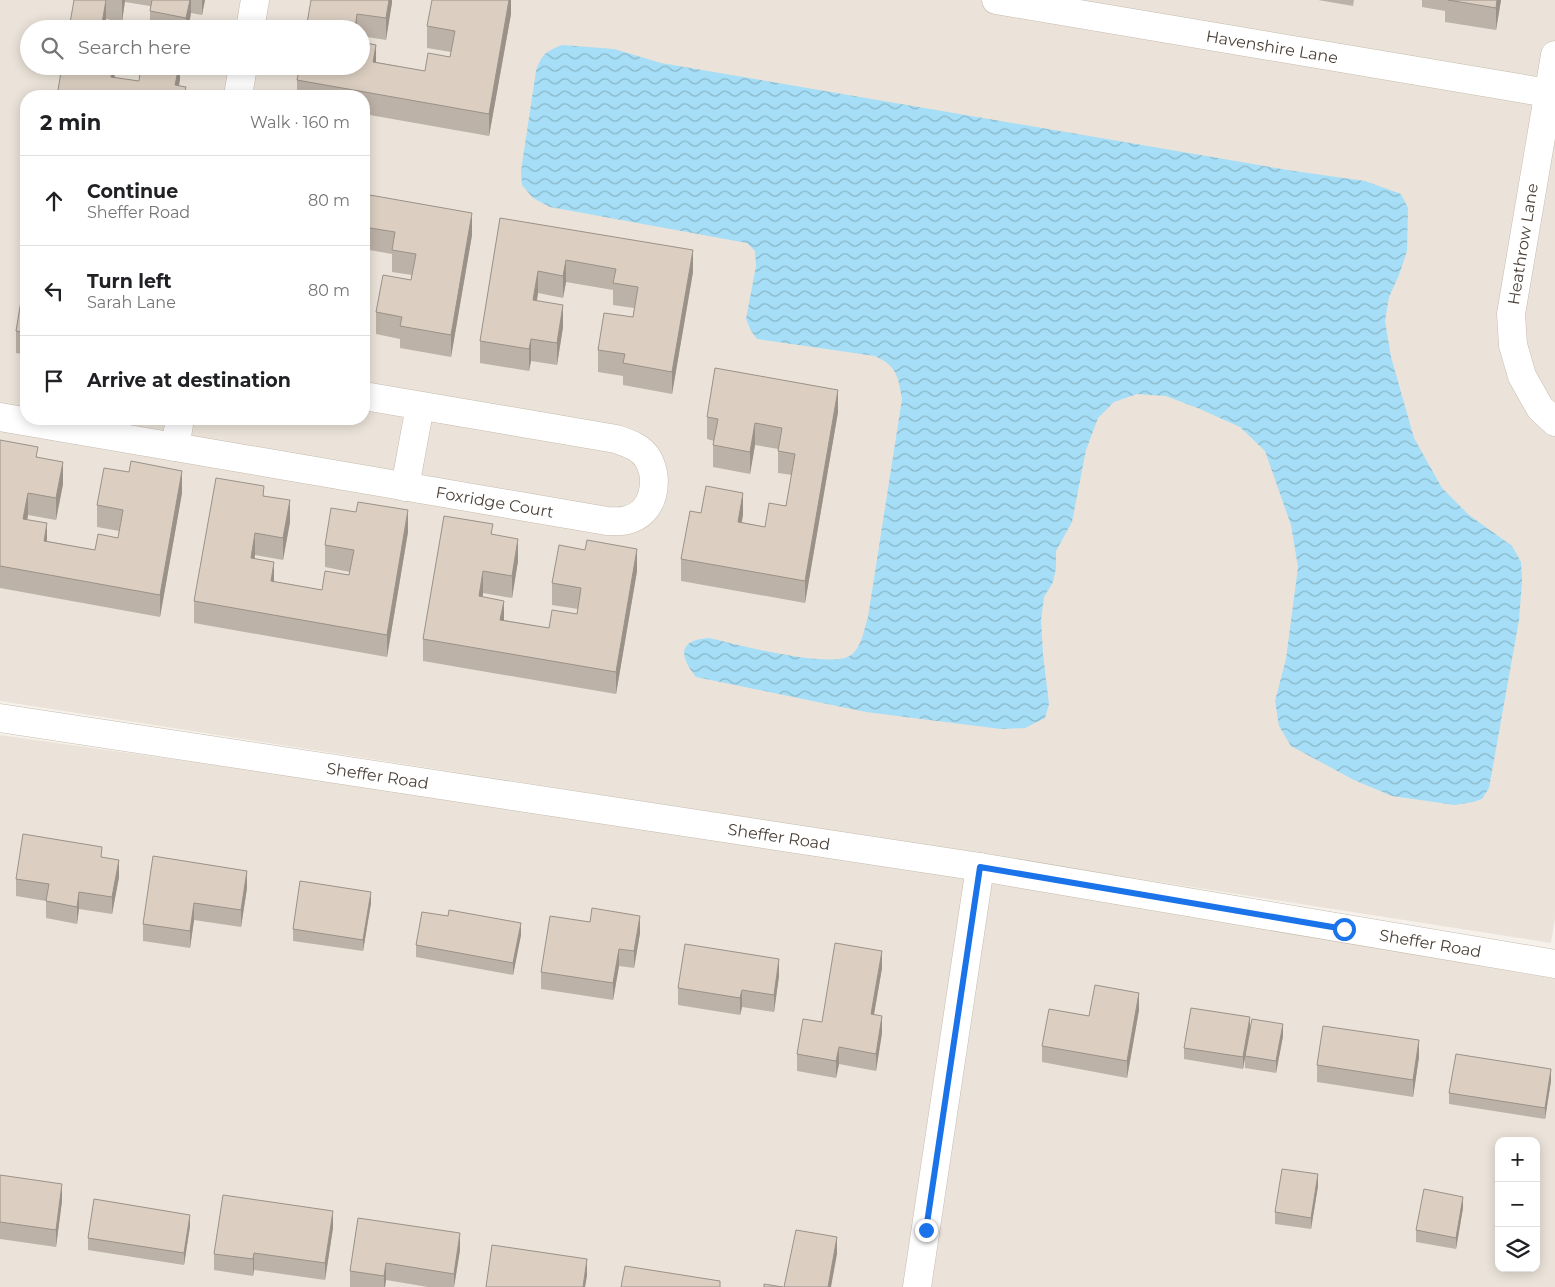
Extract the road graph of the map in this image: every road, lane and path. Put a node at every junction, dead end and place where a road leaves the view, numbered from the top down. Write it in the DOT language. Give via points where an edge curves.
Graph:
graph roads {
  1 [pos="255,0"];
  2 [pos="996,0"];
  3 [pos="252,20"];
  4 [pos="1555,55"];
  5 [pos="242,75"];
  6 [pos="239,90"];
  7 [pos="1548,93"];
  8 [pos="370,397"];
  9 [pos="420,406"];
  10 [pos="0,418"];
  11 [pos="20,421"];
  12 [pos="1555,422"];
  13 [pos="42,425"];
  14 [pos="179,425"];
  15 [pos="175,447"];
  16 [pos="405,487"];
  17 [pos="0,718"];
  18 [pos="980,867"];
  19 [pos="1555,964"];
  20 [pos="917,1287"];
  1 -- 3 [label="street"];
  2 -- 7 [label="street, Havenshire Lane"];
  4 -- 7 [label="street, Heathrow Lane"];
  5 -- 6 [label="street"];
  7 -- 12 [label="street, Heathrow Lane" via="1511,314 1513,345 1522,376 1540,408"];
  8 -- 9 [label="street, Foxridge Court"];
  9 -- 16 [label="street"];
  9 -- 16 [label="street, Foxridge Court" via="616,439 634,445 648,458 655,476 654,494 644,510 628,520 607,521"];
  10 -- 11 [label="street, Foxridge Court"];
  13 -- 15 [label="street, Foxridge Court"];
  14 -- 15 [label="street"];
  15 -- 16 [label="street, Foxridge Court"];
  17 -- 18 [label="street, Sheffer Road"];
  18 -- 19 [label="street, Sheffer Road"];
  18 -- 20 [label="street"];
}
